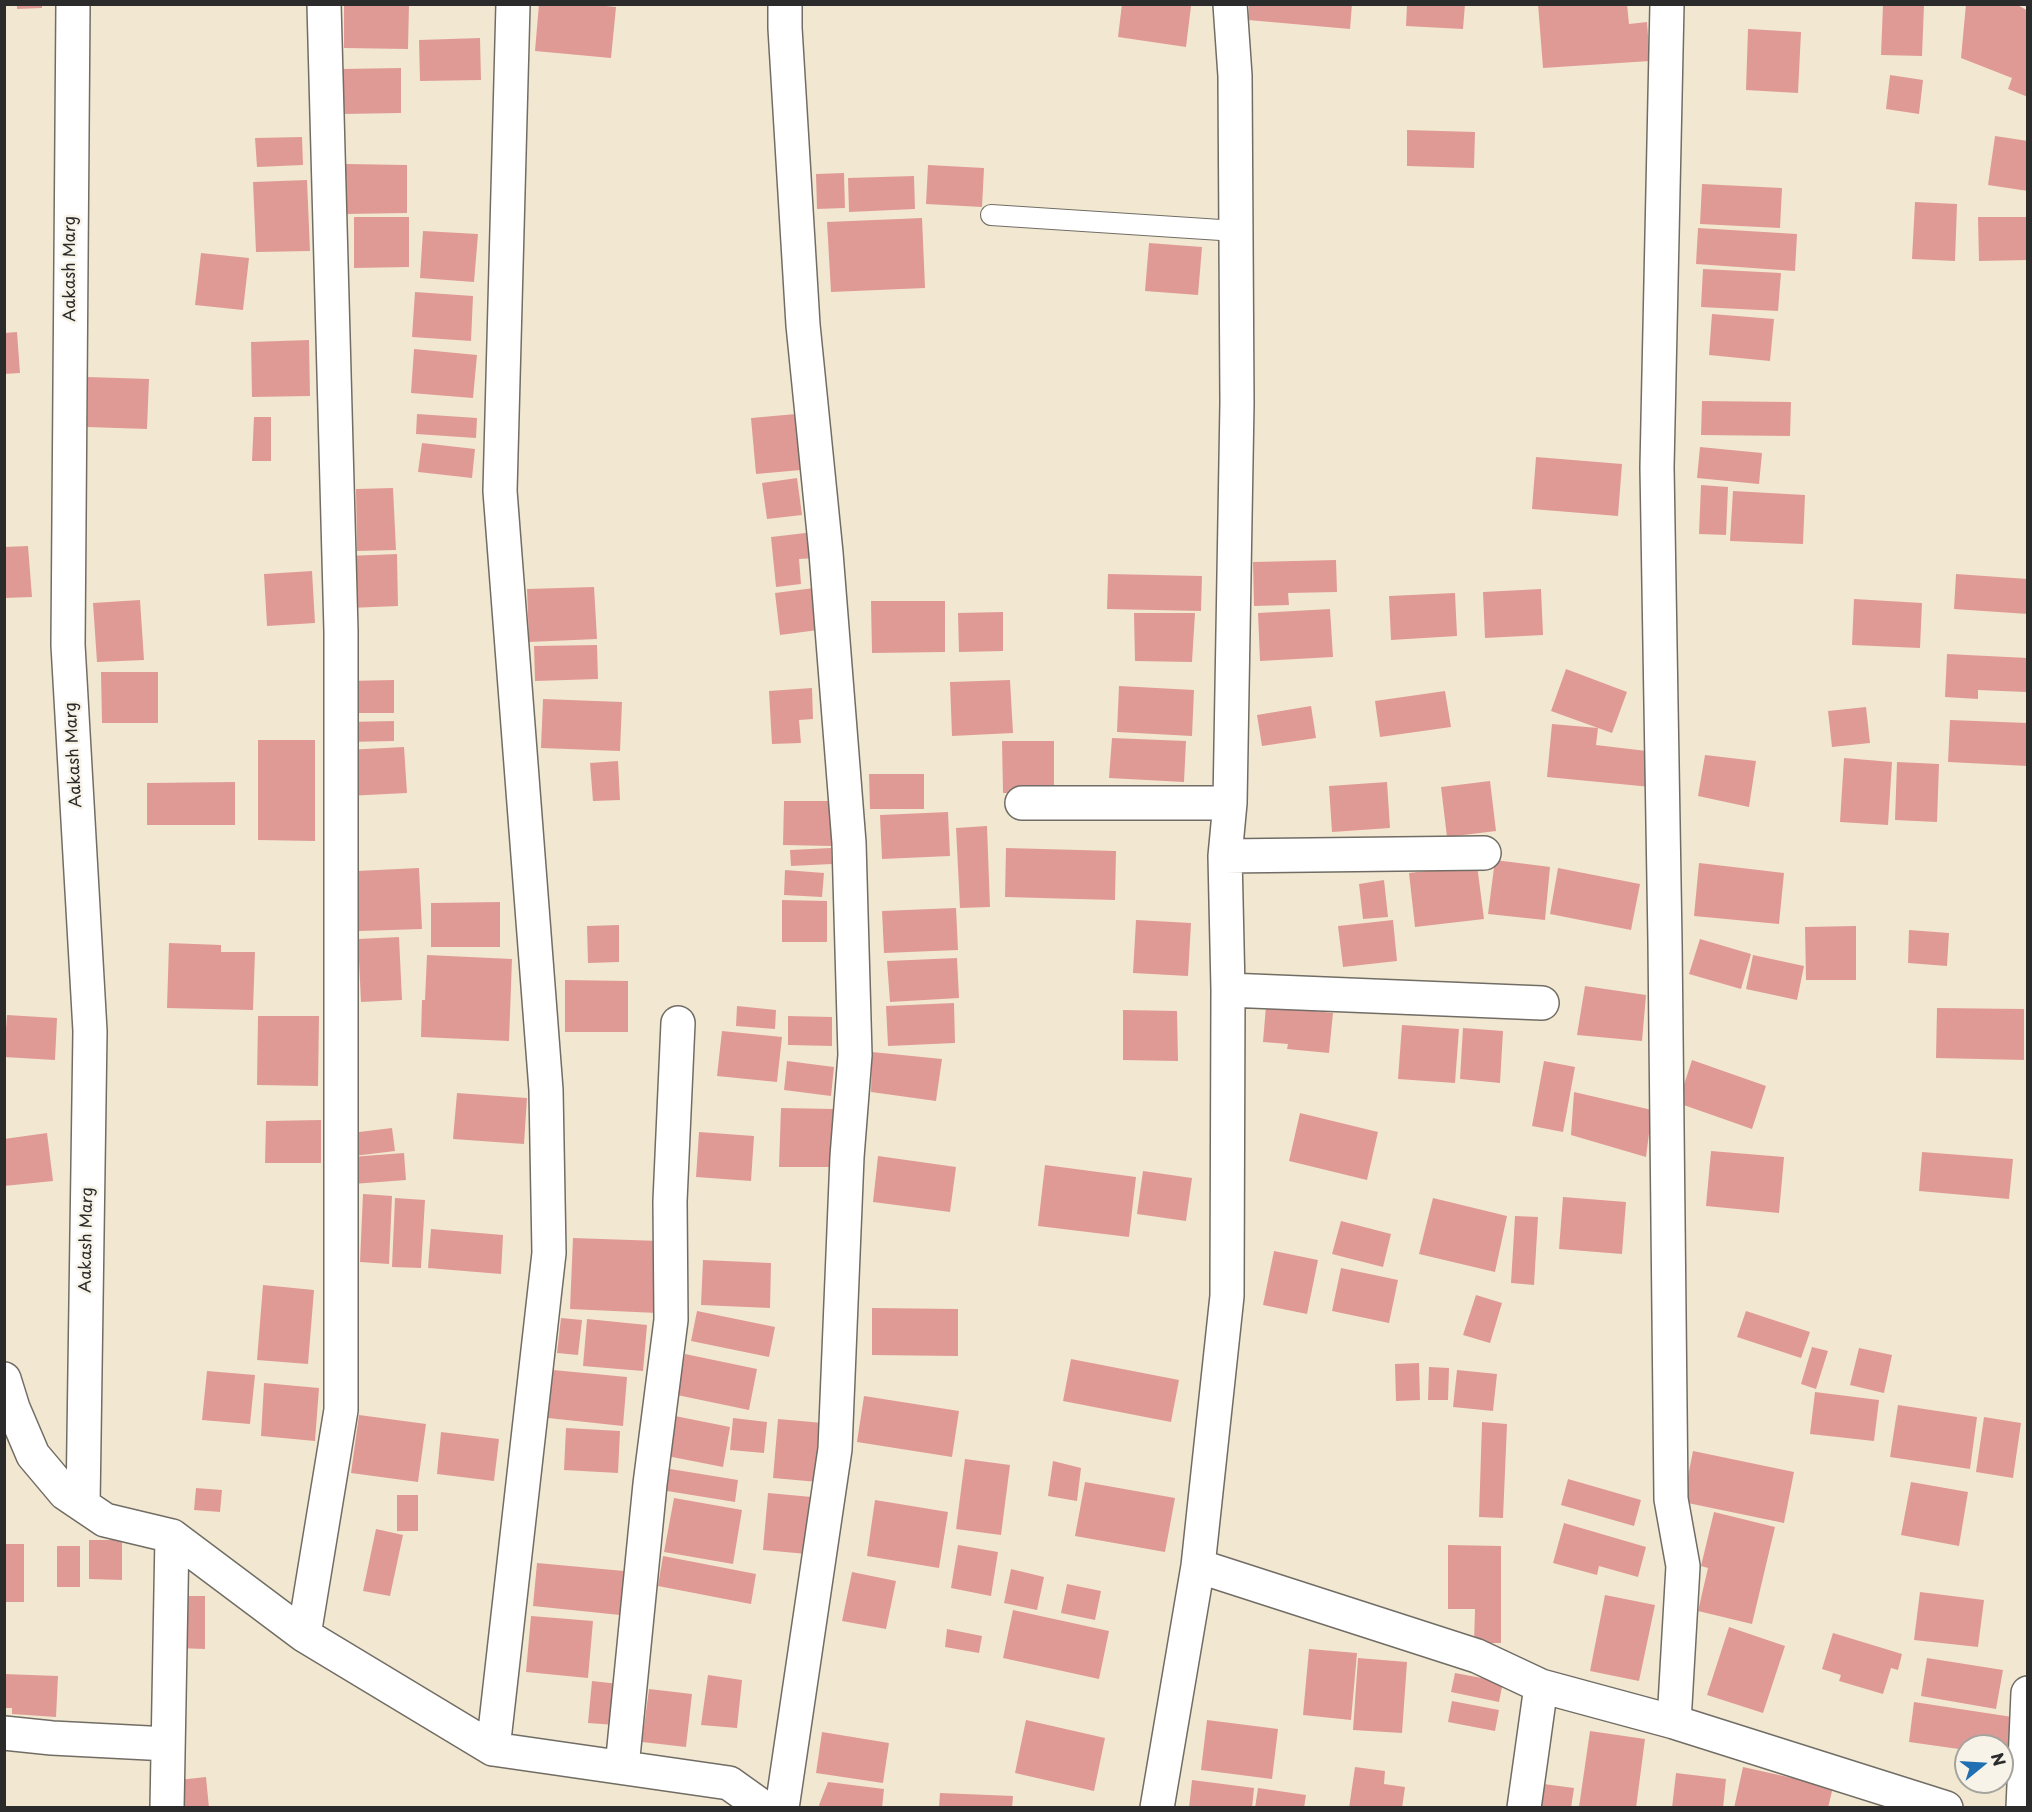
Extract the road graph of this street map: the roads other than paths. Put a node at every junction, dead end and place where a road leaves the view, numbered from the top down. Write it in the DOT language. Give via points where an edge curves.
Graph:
graph roads {
  1 [pos="73,4"];
  2 [pos="324,4"];
  3 [pos="513,4"];
  4 [pos="786,4"];
  5 [pos="1230,4"];
  6 [pos="1667,4"];
  7 [pos="991,215"];
  8 [pos="1236,231"];
  9 [pos="1022,803"];
  10 [pos="1230,803"];
  11 [pos="1484,853"];
  12 [pos="1225,856"];
  13 [pos="1228,990"];
  14 [pos="1542,1003"];
  15 [pos="678,1023"];
  16 [pos="4,1379"];
  17 [pos="83,1505"];
  18 [pos="172,1536"];
  19 [pos="1198,1566"];
  20 [pos="304,1635"];
  21 [pos="1541,1686"];
  22 [pos="2028,1694"];
  23 [pos="1674,1722"];
  24 [pos="4,1733"];
  25 [pos="168,1744"];
  26 [pos="493,1749"];
  27 [pos="622,1767"];
  28 [pos="1895,1799"];
  29 [pos="167,1808"];
  30 [pos="764,1808"];
  31 [pos="782,1808"];
  32 [pos="1157,1808"];
  33 [pos="1524,1808"];
  34 [pos="1946,1808"];
  35 [pos="2023,1808"];
  1 -- 17 [label="street, Aakash Marg" via="68,645 90,1031"];
  2 -- 20 [label="street" via="341,631 341,1410"];
  3 -- 26 [label="street" via="500,491 546,1090 549,1253"];
  4 -- 31 [label="street" via="803,325 849,843 855,1055 835,1449"];
  5 -- 8 [label="street" via="1235,76"];
  6 -- 23 [label="street" via="1657,467 1671,1499 1683,1566"];
  7 -- 8 [label="lane"];
  8 -- 10 [label="street"];
  9 -- 10 [label="street"];
  10 -- 12 [label="street"];
  11 -- 12 [label="street"];
  12 -- 13 [label="street"];
  13 -- 14 [label="street"];
  13 -- 19 [label="street" via="1227,1296"];
  15 -- 27 [label="street" via="670,1201 671,1320 650,1484"];
  16 -- 17 [label="street" via="33,1455 65,1493"];
  17 -- 18 [label="street" via="105,1520"];
  18 -- 20 [label="street"];
  18 -- 25 [label="street"];
  19 -- 21 [label="street" via="1477,1656"];
  19 -- 32 [label="street"];
  20 -- 26 [label="street"];
  21 -- 23 [label="street"];
  21 -- 33 [label="street"];
  22 -- 35 [label="street"];
  23 -- 28 [label="street"];
  24 -- 25 [label="street"];
  25 -- 29 [label="street"];
  26 -- 27 [label="street"];
  27 -- 30 [label="street" via="729,1783"];
  28 -- 34 [label="street"];
}
